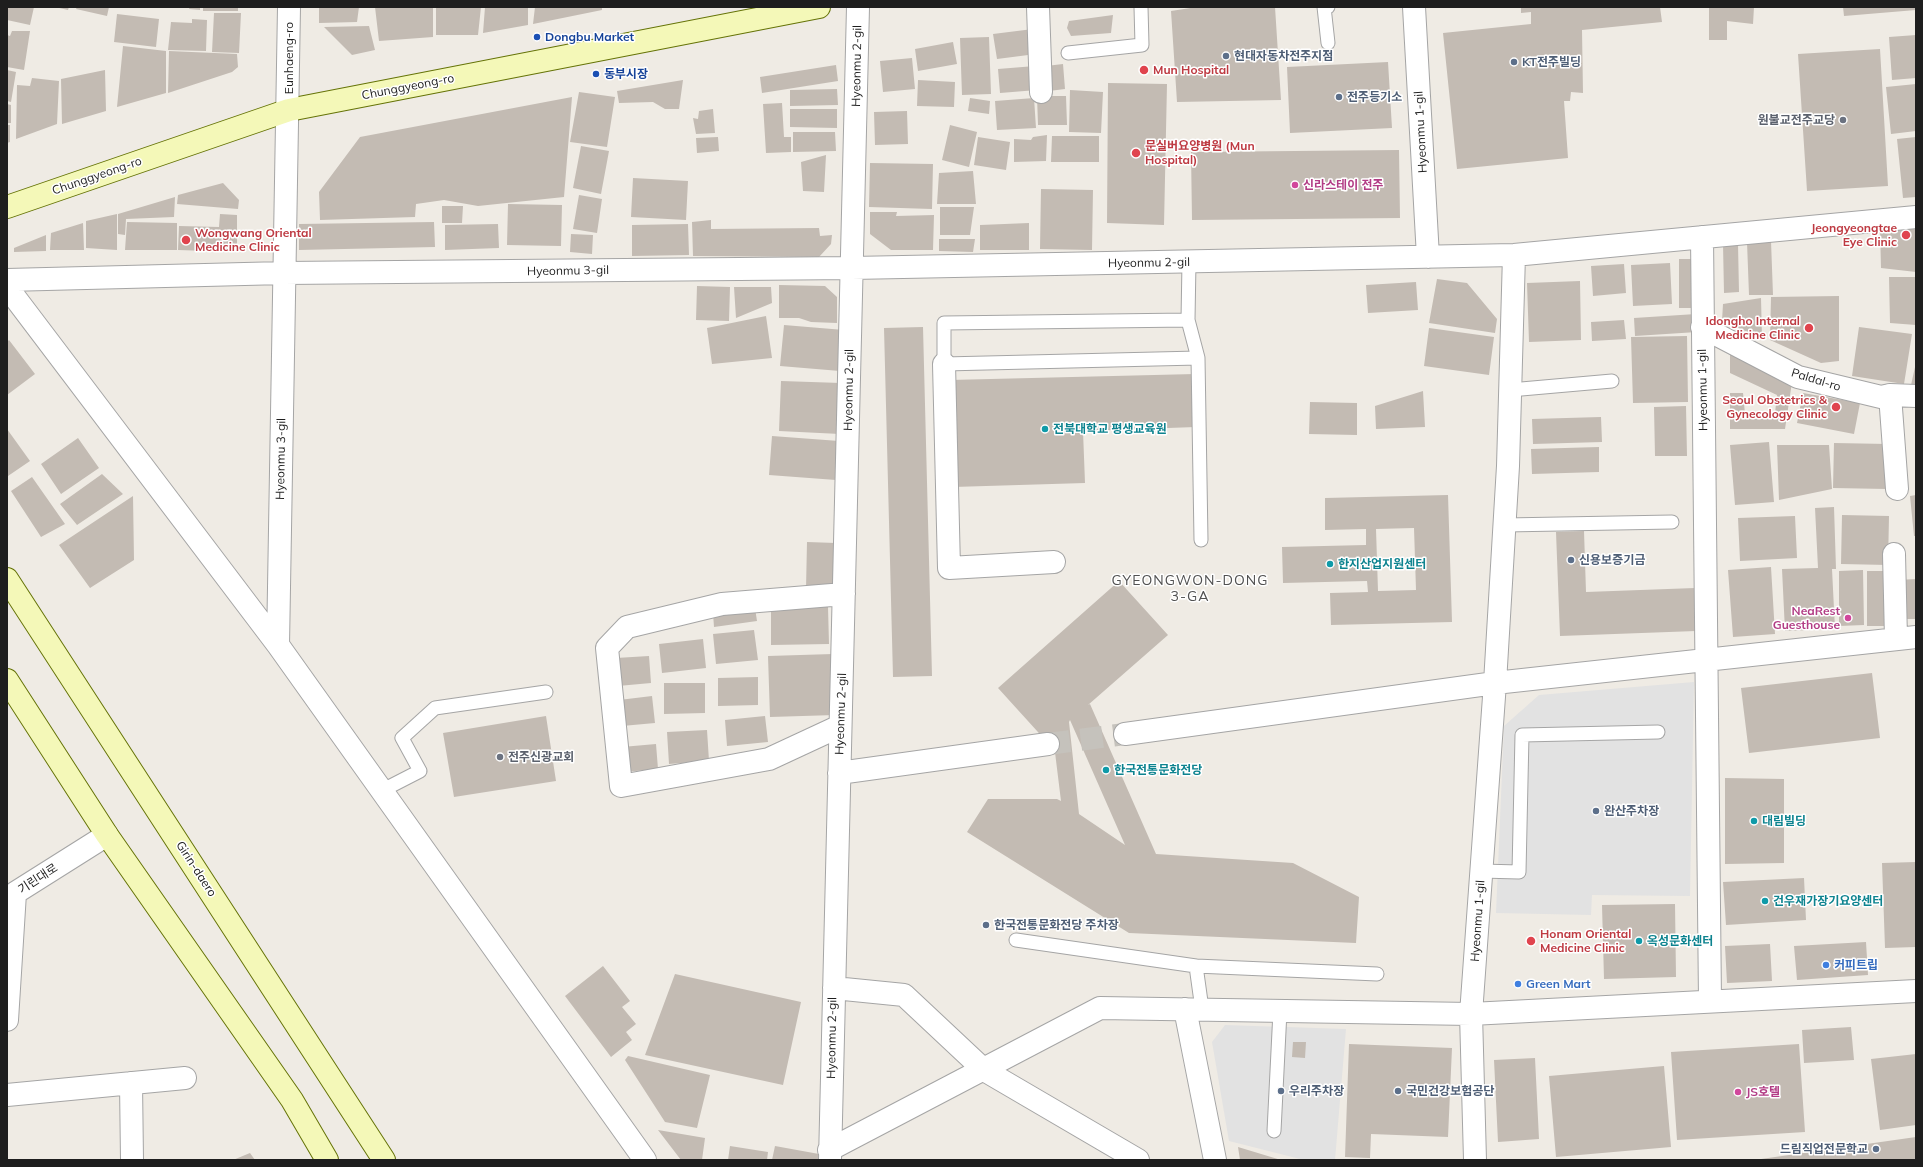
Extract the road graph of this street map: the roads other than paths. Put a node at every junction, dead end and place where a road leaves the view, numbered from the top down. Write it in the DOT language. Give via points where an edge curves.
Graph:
graph roads {
  1 [pos="290,7"];
  2 [pos="819,7"];
  3 [pos="858,7"];
  4 [pos="1038,7"];
  5 [pos="1141,7"];
  6 [pos="1328,7"];
  7 [pos="1414,7"];
  8 [pos="1328,43"];
  9 [pos="1068,52"];
  10 [pos="1041,92"];
  11 [pos="289,110"];
  12 [pos="7,207"];
  13 [pos="1916,217"];
  14 [pos="1702,237"];
  15 [pos="1514,254"];
  16 [pos="1428,256"];
  17 [pos="1189,262"];
  18 [pos="852,268"];
  19 [pos="284,273"];
  20 [pos="7,280"];
  21 [pos="7,287"];
  22 [pos="1188,320"];
  23 [pos="1702,327"];
  24 [pos="1198,358"];
  25 [pos="944,364"];
  26 [pos="1612,381"];
  27 [pos="1510,390"];
  28 [pos="1890,395"];
  29 [pos="1916,396"];
  30 [pos="1897,489"];
  31 [pos="1672,522"];
  32 [pos="1504,525"];
  33 [pos="1201,540"];
  34 [pos="1894,554"];
  35 [pos="1054,562"];
  36 [pos="7,579"];
  37 [pos="844,594"];
  38 [pos="1906,638"];
  39 [pos="278,645"];
  40 [pos="1706,660"];
  41 [pos="7,680"];
  42 [pos="1495,683"];
  43 [pos="546,692"];
  44 [pos="840,726"];
  45 [pos="1658,732"];
  46 [pos="1125,734"];
  47 [pos="1048,744"];
  48 [pos="839,773"];
  49 [pos="381,791"];
  50 [pos="107,835"];
  51 [pos="1481,871"];
  52 [pos="1016,940"];
  53 [pos="9,966"];
  54 [pos="1196,966"];
  55 [pos="1377,974"];
  56 [pos="834,988"];
  57 [pos="1916,990"];
  58 [pos="1710,1002"];
  59 [pos="1193,1009"];
  60 [pos="1280,1011"];
  61 [pos="1471,1014"];
  62 [pos="7,1020"];
  63 [pos="984,1070"];
  64 [pos="185,1078"];
  65 [pos="131,1083"];
  66 [pos="7,1095"];
  67 [pos="1274,1131"];
  68 [pos="830,1155"];
  69 [pos="326,1159"];
  70 [pos="132,1160"];
  71 [pos="384,1160"];
  72 [pos="645,1160"];
  73 [pos="1138,1160"];
  74 [pos="1215,1160"];
  75 [pos="1475,1160"];
  1 -- 11 [label="street, Eunhaeng-ro"];
  2 -- 11 [label="street, Chunggyeong-ro"];
  3 -- 18 [label="street, Hyeonmu 2-gil"];
  4 -- 10 [label="street"];
  5 -- 9 [label="lane" via="1142,45"];
  6 -- 8 [label="lane" via="1324,7"];
  7 -- 16 [label="street, Hyeonmu 1-gil"];
  11 -- 12 [label="street, Chunggyeong-ro"];
  11 -- 19 [label="street, Hyeonmu 3-gil"];
  13 -- 14 [label="street"];
  14 -- 15 [label="street"];
  14 -- 23 [label="street, Hyeonmu 1-gil"];
  15 -- 16 [label="street"];
  15 -- 27 [label="street, Hyeonmu 1-gil"];
  16 -- 17 [label="street, Hyeonmu 2-gil"];
  17 -- 18 [label="street, Hyeonmu 2-gil"];
  17 -- 22 [label="lane"];
  18 -- 19 [label="street, Hyeonmu 3-gil"];
  18 -- 37 [label="street, Hyeonmu 2-gil"];
  19 -- 20 [label="street, Hyeonmu 3-gil"];
  19 -- 39 [label="street, Hyeonmu 3-gil"];
  21 -- 39 [label="street"];
  22 -- 24 [label="lane"];
  22 -- 25 [label="lane" via="944,323"];
  23 -- 28 [label="street, Paldal-ro" via="1798,377 1881,397"];
  23 -- 40 [label="street, Hyeonmu 1-gil"];
  24 -- 25 [label="lane"];
  24 -- 33 [label="lane"];
  25 -- 35 [label="street" via="948,568"];
  26 -- 27 [label="lane"];
  27 -- 32 [label="street, Hyeonmu 1-gil"];
  28 -- 29 [label="street, Paldal-ro"];
  28 -- 30 [label="street"];
  31 -- 32 [label="lane"];
  32 -- 42 [label="street, Hyeonmu 1-gil"];
  34 -- 38 [label="street"];
  36 -- 71 [label="street, Girin-daero"];
  37 -- 44 [label="street, Hyeonmu 2-gil"];
  37 -- 44 [label="street" via="722,604 627,627 607,648 621,786 769,759"];
  38 -- 40 [label="street"];
  39 -- 49 [label="street"];
  40 -- 42 [label="street"];
  40 -- 58 [label="street, Hyeonmu 1-gil"];
  41 -- 50 [label="street"];
  42 -- 46 [label="street"];
  42 -- 51 [label="street, Hyeonmu 1-gil"];
  43 -- 49 [label="lane" via="435,708 402,738 420,771"];
  44 -- 48 [label="street, Hyeonmu 2-gil"];
  45 -- 51 [label="lane" via="1522,736 1519,872"];
  47 -- 48 [label="street"];
  48 -- 56 [label="street, Hyeonmu 2-gil"];
  49 -- 72 [label="street"];
  50 -- 53 [label="street, 기린대로" via="14,893"];
  50 -- 69 [label="street" via="292,1100"];
  51 -- 61 [label="street, Hyeonmu 1-gil"];
  52 -- 54 [label="lane"];
  53 -- 62 [label="street, 기린대로"];
  54 -- 55 [label="lane"];
  54 -- 59 [label="lane"];
  56 -- 63 [label="street" via="904,995"];
  56 -- 68 [label="street, Hyeonmu 2-gil"];
  57 -- 58 [label="street"];
  58 -- 61 [label="street"];
  59 -- 60 [label="street"];
  59 -- 63 [label="street" via="1100,1008"];
  59 -- 74 [label="street"];
  60 -- 61 [label="street"];
  60 -- 67 [label="lane"];
  61 -- 75 [label="street, Hyeonmu 1-gil"];
  63 -- 68 [label="street"];
  63 -- 73 [label="street"];
  64 -- 65 [label="street"];
  65 -- 66 [label="street"];
  65 -- 70 [label="street"];
}
